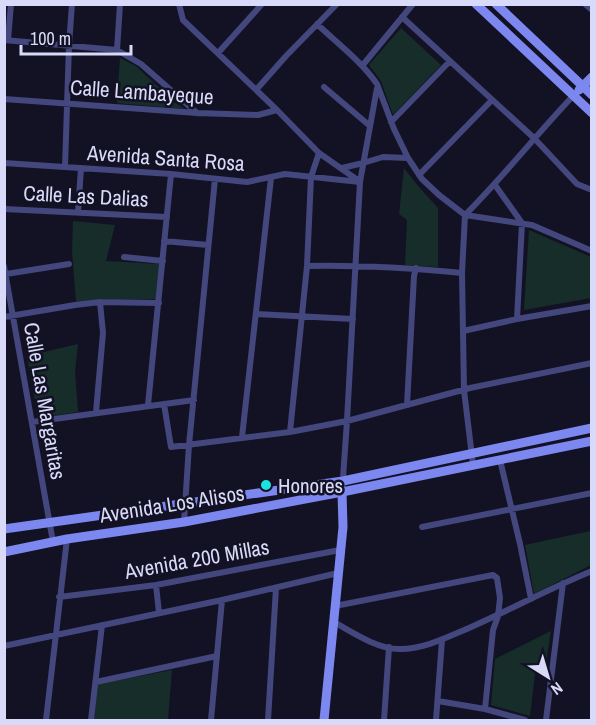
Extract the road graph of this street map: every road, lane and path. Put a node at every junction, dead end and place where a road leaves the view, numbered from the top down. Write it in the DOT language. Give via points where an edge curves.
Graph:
graph roads {
  1 [pos="11,4"];
  2 [pos="72,4"];
  3 [pos="120,4"];
  4 [pos="180,4"];
  5 [pos="262,4"];
  6 [pos="336,4"];
  7 [pos="413,4"];
  8 [pos="476,4"];
  9 [pos="496,4"];
  10 [pos="585,4"];
  11 [pos="591,10"];
  12 [pos="402,17"];
  13 [pos="317,24"];
  14 [pos="6,40"];
  15 [pos="69,45"];
  16 [pos="117,50"];
  17 [pos="218,53"];
  18 [pos="450,61"];
  19 [pos="362,66"];
  20 [pos="591,77"];
  21 [pos="324,87"];
  22 [pos="582,87"];
  23 [pos="377,88"];
  24 [pos="256,90"];
  25 [pos="591,95"];
  26 [pos="573,96"];
  27 [pos="4,99"];
  28 [pos="492,100"];
  29 [pos="67,104"];
  30 [pos="277,110"];
  31 [pos="197,113"];
  32 [pos="591,113"];
  33 [pos="391,122"];
  34 [pos="370,126"];
  35 [pos="534,138"];
  36 [pos="319,153"];
  37 [pos="408,158"];
  38 [pos="4,163"];
  39 [pos="363,163"];
  40 [pos="65,167"];
  41 [pos="81,168"];
  42 [pos="342,168"];
  43 [pos="171,174"];
  44 [pos="419,176"];
  45 [pos="311,177"];
  46 [pos="271,178"];
  47 [pos="215,179"];
  48 [pos="360,182"];
  49 [pos="495,184"];
  50 [pos="591,190"];
  51 [pos="4,209"];
  52 [pos="78,212"];
  53 [pos="465,214"];
  54 [pos="167,217"];
  55 [pos="522,224"];
  56 [pos="164,241"];
  57 [pos="208,244"];
  58 [pos="591,252"];
  59 [pos="124,257"];
  60 [pos="163,261"];
  61 [pos="69,264"];
  62 [pos="356,265"];
  63 [pos="4,266"];
  64 [pos="308,266"];
  65 [pos="416,268"];
  66 [pos="462,273"];
  67 [pos="6,274"];
  68 [pos="100,302"];
  69 [pos="159,303"];
  70 [pos="591,306"];
  71 [pos="256,314"];
  72 [pos="303,315"];
  73 [pos="13,316"];
  74 [pos="4,317"];
  75 [pos="353,318"];
  76 [pos="517,319"];
  77 [pos="463,331"];
  78 [pos="591,363"];
  79 [pos="464,390"];
  80 [pos="194,400"];
  81 [pos="164,404"];
  82 [pos="148,405"];
  83 [pos="407,405"];
  84 [pos="96,412"];
  85 [pos="347,421"];
  86 [pos="32,422"];
  87 [pos="591,428"];
  88 [pos="290,432"];
  89 [pos="242,437"];
  90 [pos="591,441"];
  91 [pos="189,445"];
  92 [pos="471,454"];
  93 [pos="500,460"];
  94 [pos="472,465"];
  95 [pos="342,482"];
  96 [pos="342,492"];
  97 [pos="591,493"];
  98 [pos="185,504"];
  99 [pos="512,508"];
  100 [pos="184,522"];
  101 [pos="50,524"];
  102 [pos="422,527"];
  103 [pos="4,529"];
  104 [pos="67,540"];
  105 [pos="53,542"];
  106 [pos="340,550"];
  107 [pos="4,552"];
  108 [pos="591,571"];
  109 [pos="338,573"];
  110 [pos="563,583"];
  111 [pos="156,585"];
  112 [pos="276,588"];
  113 [pos="59,597"];
  114 [pos="531,599"];
  115 [pos="222,600"];
  116 [pos="336,606"];
  117 [pos="159,613"];
  118 [pos="498,616"];
  119 [pos="334,622"];
  120 [pos="102,625"];
  121 [pos="55,636"];
  122 [pos="442,640"];
  123 [pos="4,646"];
  124 [pos="389,647"];
  125 [pos="217,657"];
  126 [pos="96,682"];
  127 [pos="438,701"];
  128 [pos="485,709"];
  129 [pos="46,720"];
  130 [pos="91,720"];
  131 [pos="211,720"];
  132 [pos="268,720"];
  133 [pos="324,720"];
  134 [pos="384,720"];
  135 [pos="436,720"];
  136 [pos="525,720"];
  137 [pos="546,720"];
  1 -- 14 [label="street"];
  2 -- 15 [label="street"];
  3 -- 16 [label="street"];
  4 -- 17 [label="street" via="183,20"];
  5 -- 17 [label="street"];
  6 -- 13 [label="street"];
  7 -- 12 [label="street"];
  8 -- 26 [label="street"];
  9 -- 22 [label="street"];
  10 -- 11 [label="street"];
  12 -- 18 [label="street"];
  12 -- 19 [label="street"];
  13 -- 19 [label="street"];
  13 -- 24 [label="street"];
  14 -- 15 [label="street"];
  15 -- 16 [label="street"];
  15 -- 29 [label="street"];
  16 -- 31 [label="street" via="141,64"];
  17 -- 24 [label="street"];
  18 -- 28 [label="street"];
  18 -- 33 [label="street"];
  19 -- 23 [label="street"];
  20 -- 22 [label="street"];
  21 -- 34 [label="street"];
  22 -- 25 [label="street"];
  22 -- 26 [label="street"];
  23 -- 33 [label="street"];
  23 -- 34 [label="street"];
  24 -- 30 [label="street"];
  26 -- 32 [label="street"];
  26 -- 35 [label="street"];
  27 -- 29 [label="street, Calle Lambayeque"];
  28 -- 35 [label="street"];
  28 -- 44 [label="street"];
  29 -- 31 [label="street, Calle Lambayeque"];
  29 -- 40 [label="street"];
  30 -- 31 [label="street, Calle Lambayeque" via="258,115"];
  30 -- 36 [label="street"];
  33 -- 37 [label="street"];
  34 -- 39 [label="street"];
  35 -- 49 [label="street"];
  35 -- 50 [label="street" via="577,184"];
  36 -- 42 [label="street"];
  36 -- 45 [label="street"];
  37 -- 39 [label="street" via="383,157"];
  37 -- 44 [label="street"];
  38 -- 40 [label="street, Avenida Santa Rosa"];
  39 -- 42 [label="street"];
  39 -- 48 [label="street"];
  40 -- 41 [label="street, Avenida Santa Rosa"];
  41 -- 43 [label="street, Avenida Santa Rosa"];
  41 -- 52 [label="street"];
  42 -- 48 [label="street"];
  43 -- 47 [label="street, Avenida Santa Rosa"];
  43 -- 54 [label="street"];
  44 -- 53 [label="street"];
  45 -- 46 [label="street, Avenida Santa Rosa" via="285,174"];
  45 -- 48 [label="street, Avenida Santa Rosa"];
  45 -- 64 [label="street"];
  46 -- 47 [label="street, Avenida Santa Rosa" via="246,182"];
  46 -- 71 [label="street"];
  47 -- 57 [label="street"];
  48 -- 62 [label="street"];
  49 -- 53 [label="street"];
  49 -- 55 [label="street"];
  51 -- 52 [label="street, Calle Las Dalias"];
  52 -- 54 [label="street, Calle Las Dalias"];
  53 -- 55 [label="street"];
  53 -- 66 [label="street"];
  54 -- 56 [label="street"];
  55 -- 58 [label="street"];
  55 -- 76 [label="street"];
  56 -- 57 [label="street"];
  56 -- 60 [label="street"];
  57 -- 80 [label="street"];
  59 -- 60 [label="street"];
  60 -- 69 [label="street"];
  61 -- 67 [label="street"];
  62 -- 64 [label="street"];
  62 -- 65 [label="street"];
  62 -- 75 [label="street"];
  63 -- 67 [label="street, Calle Las Margaritas"];
  64 -- 72 [label="street"];
  65 -- 66 [label="street"];
  65 -- 83 [label="street"];
  66 -- 77 [label="street"];
  67 -- 73 [label="street, Calle Las Margaritas"];
  68 -- 69 [label="street"];
  68 -- 73 [label="street"];
  68 -- 84 [label="street" via="103,333"];
  69 -- 82 [label="street"];
  70 -- 76 [label="street"];
  71 -- 72 [label="street"];
  71 -- 89 [label="street"];
  72 -- 75 [label="street"];
  72 -- 88 [label="street"];
  73 -- 74 [label="street"];
  73 -- 86 [label="street, Calle Las Margaritas"];
  75 -- 85 [label="street"];
  76 -- 77 [label="street"];
  77 -- 79 [label="street"];
  78 -- 79 [label="street"];
  79 -- 83 [label="street"];
  79 -- 92 [label="street"];
  80 -- 81 [label="street"];
  80 -- 91 [label="street"];
  81 -- 82 [label="street"];
  81 -- 91 [label="street" via="171,447"];
  82 -- 84 [label="street"];
  83 -- 85 [label="street"];
  84 -- 86 [label="street"];
  85 -- 88 [label="street"];
  85 -- 95 [label="street"];
  86 -- 101 [label="street, Calle Las Margaritas"];
  87 -- 92 [label="street, Avenida Los Alisos"];
  88 -- 89 [label="street"];
  89 -- 91 [label="street"];
  90 -- 93 [label="street, Avenida Los Alisos"];
  91 -- 98 [label="street"];
  92 -- 94 [label="street"];
  92 -- 95 [label="street, Avenida Los Alisos"];
  93 -- 94 [label="street, Avenida Los Alisos"];
  93 -- 99 [label="street"];
  94 -- 96 [label="street, Avenida Los Alisos"];
  95 -- 96 [label="street"];
  95 -- 98 [label="street, Avenida Los Alisos"];
  96 -- 100 [label="street, Avenida Los Alisos"];
  96 -- 106 [label="street"];
  97 -- 99 [label="street"];
  98 -- 100 [label="street"];
  98 -- 101 [label="street, Avenida Los Alisos"];
  99 -- 102 [label="street"];
  99 -- 114 [label="street"];
  100 -- 104 [label="street, Avenida Los Alisos"];
  101 -- 103 [label="street, Avenida Los Alisos"];
  101 -- 105 [label="street, Calle Las Margaritas"];
  104 -- 105 [label="street, Avenida Los Alisos"];
  104 -- 113 [label="street"];
  105 -- 107 [label="street, Avenida Los Alisos"];
  106 -- 109 [label="street"];
  106 -- 111 [label="street, Avenida 200 Millas"];
  108 -- 110 [label="street"];
  109 -- 112 [label="street"];
  109 -- 116 [label="street"];
  110 -- 114 [label="street"];
  110 -- 137 [label="street"];
  111 -- 113 [label="street, Avenida 200 Millas"];
  111 -- 117 [label="street"];
  112 -- 115 [label="street"];
  112 -- 132 [label="street"];
  113 -- 121 [label="street"];
  114 -- 118 [label="street"];
  115 -- 117 [label="street"];
  115 -- 125 [label="street"];
  116 -- 118 [label="street" via="493,575 500,598"];
  116 -- 119 [label="street"];
  117 -- 120 [label="street"];
  118 -- 122 [label="street"];
  118 -- 128 [label="street" via="493,630"];
  119 -- 124 [label="street"];
  119 -- 133 [label="street"];
  120 -- 121 [label="street"];
  120 -- 126 [label="street"];
  121 -- 123 [label="street"];
  121 -- 129 [label="street"];
  122 -- 124 [label="street" via="400,650"];
  122 -- 127 [label="street"];
  124 -- 134 [label="street"];
  125 -- 126 [label="street"];
  125 -- 131 [label="street"];
  126 -- 130 [label="street"];
  127 -- 128 [label="street"];
  127 -- 135 [label="street"];
  128 -- 136 [label="street"];
}
